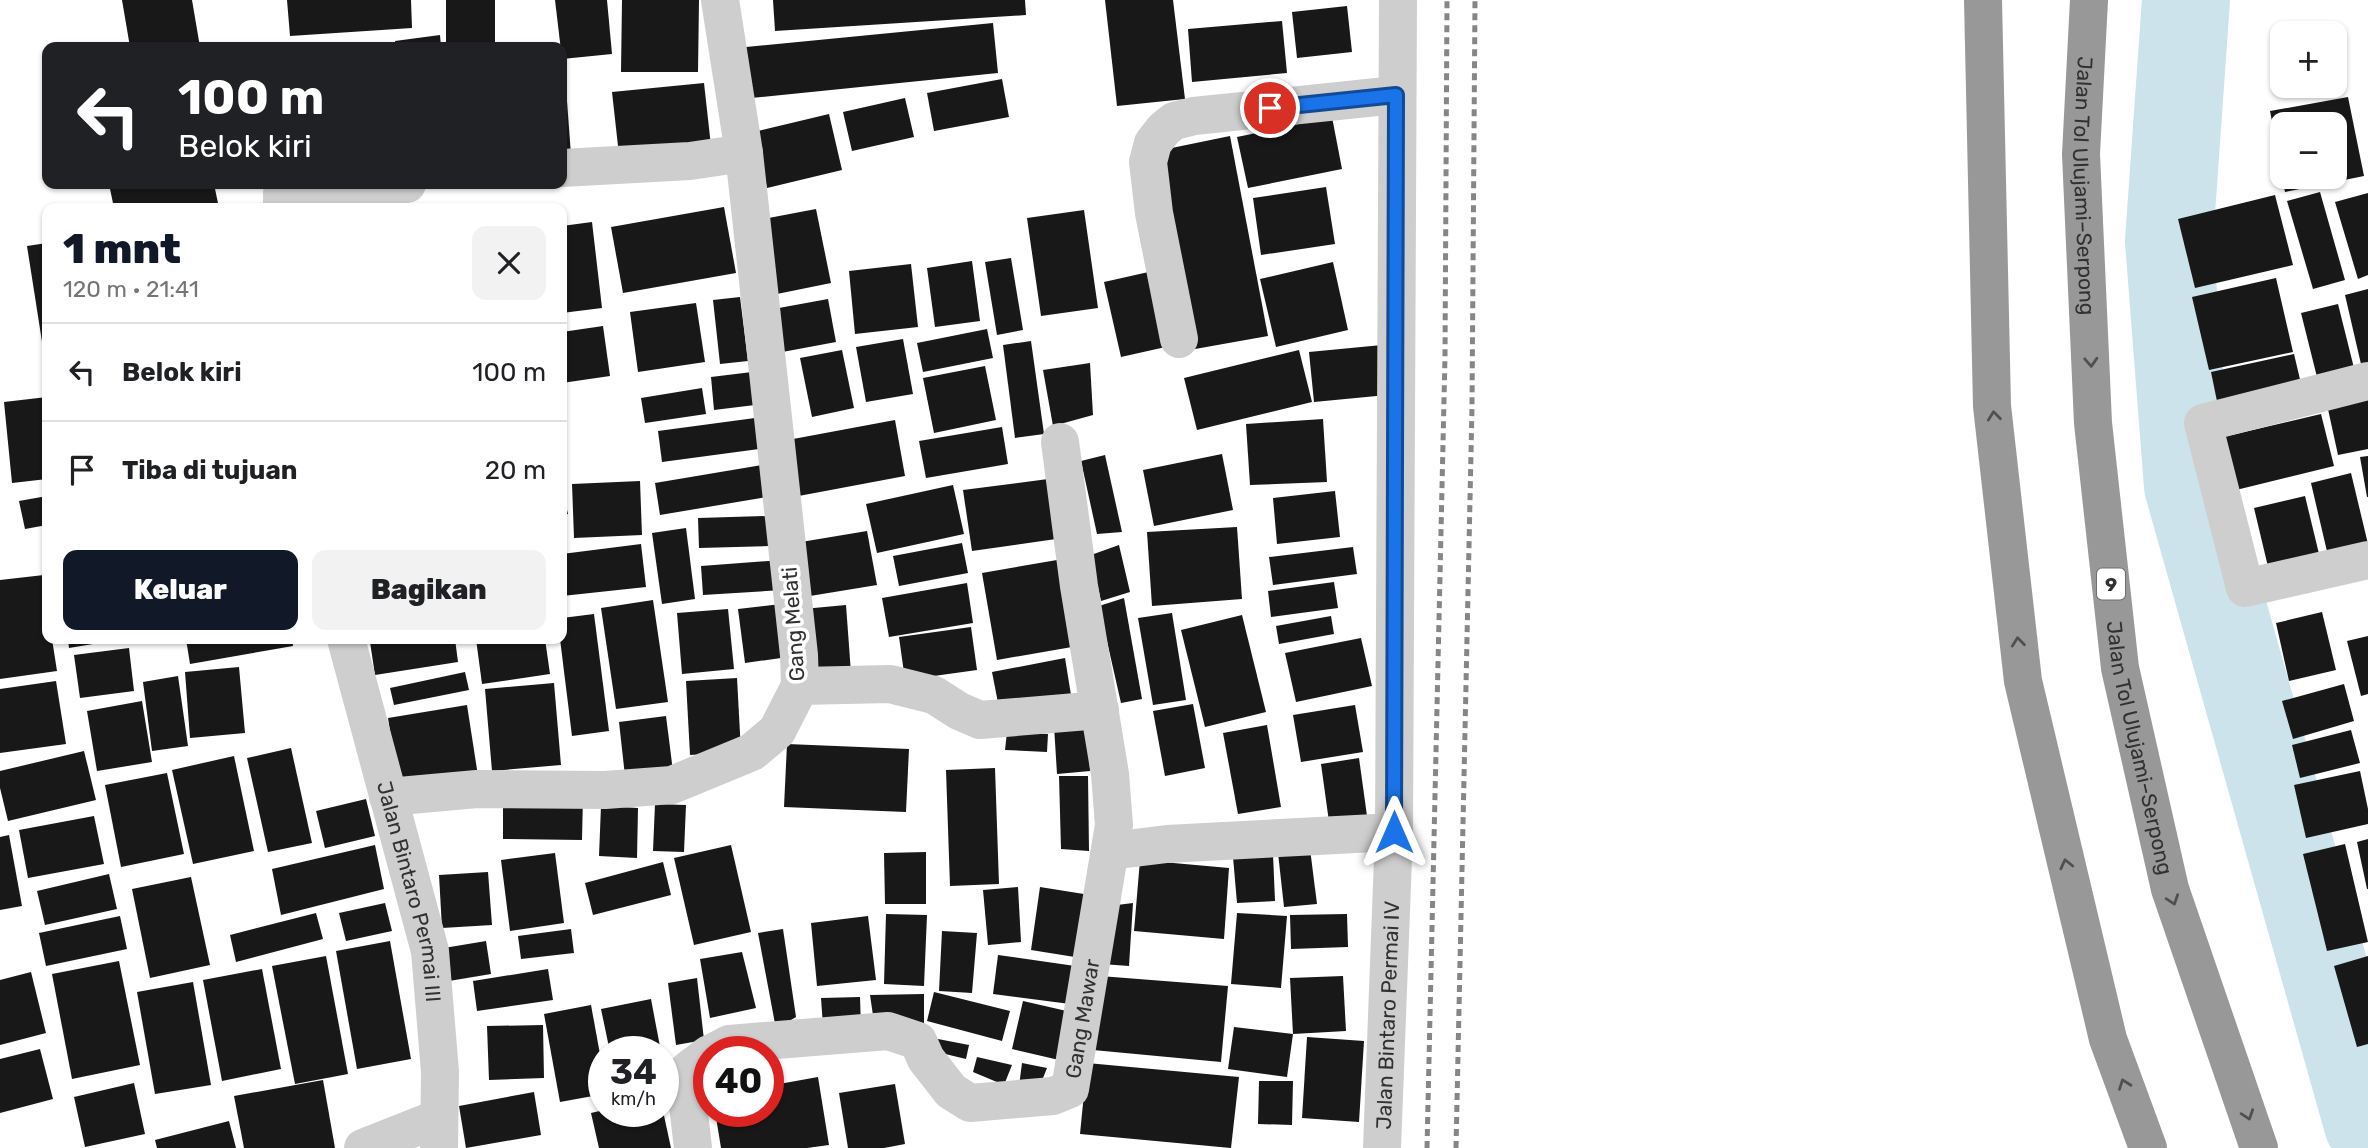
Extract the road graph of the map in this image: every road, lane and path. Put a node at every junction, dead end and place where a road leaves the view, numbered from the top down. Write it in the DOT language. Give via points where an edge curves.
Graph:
graph roads {
  1 [pos="720,0"];
  2 [pos="1398,0"];
  3 [pos="1983,0"];
  4 [pos="2089,0"];
  5 [pos="1396,95"];
  6 [pos="744,153"];
  7 [pos="567,169"];
  8 [pos="350,189"];
  9 [pos="282,195"];
  10 [pos="1180,339"];
  11 [pos="2368,381"];
  12 [pos="1060,442"];
  13 [pos="2368,560"];
  14 [pos="347,644"];
  15 [pos="800,687"];
  16 [pos="1100,710"];
  17 [pos="388,797"];
  18 [pos="1394,832"];
  19 [pos="1110,851"];
  20 [pos="784,1040"];
  21 [pos="693,1066"];
  22 [pos="439,1133"];
  23 [pos="363,1148"];
  24 [pos="693,1148"];
  25 [pos="1382,1148"];
  26 [pos="2148,1148"];
  27 [pos="2259,1148"];
  1 -- 6 [label="street"];
  2 -- 5 [label="street, Jalan Bintaro Permai IV"];
  26 -- 3 [label="highway, one-way" via="2108,1039 2023,681 1992,406"];
  4 -- 27 [label="highway, Jalan Tol Ulujami–Serpong / 9, one-way" via="2081,154 2093,423 2120,668 2169,889"];
  5 -- 10 [label="street" via="1194,117 1174,121 1164,129 1153,143 1148,162"];
  5 -- 18 [label="street, Jalan Bintaro Permai IV"];
  6 -- 7 [label="street"];
  6 -- 15 [label="street, Gang Melati"];
  8 -- 9 [label="street"];
  11 -- 13 [label="street" via="2203,423 2245,588"];
  12 -- 16 [label="street"];
  14 -- 17 [label="street, Jalan Bintaro Permai III"];
  15 -- 16 [label="street" via="890,684 934,695 980,720"];
  15 -- 17 [label="street, Gang Melati" via="777,731 752,752 672,785 624,790 477,789"];
  16 -- 19 [label="street" via="1114,825"];
  17 -- 22 [label="street, Jalan Bintaro Permai III" via="429,951 440,1072"];
  18 -- 19 [label="street"];
  18 -- 25 [label="street, Jalan Bintaro Permai IV"];
  19 -- 20 [label="street, Gang Mawar" via="1070,1089 1053,1096 970,1103 951,1091 918,1041 888,1031"];
  21 -- 24 [label="street" via="688,1070 687,1097"];
  22 -- 23 [label="street"];
}
